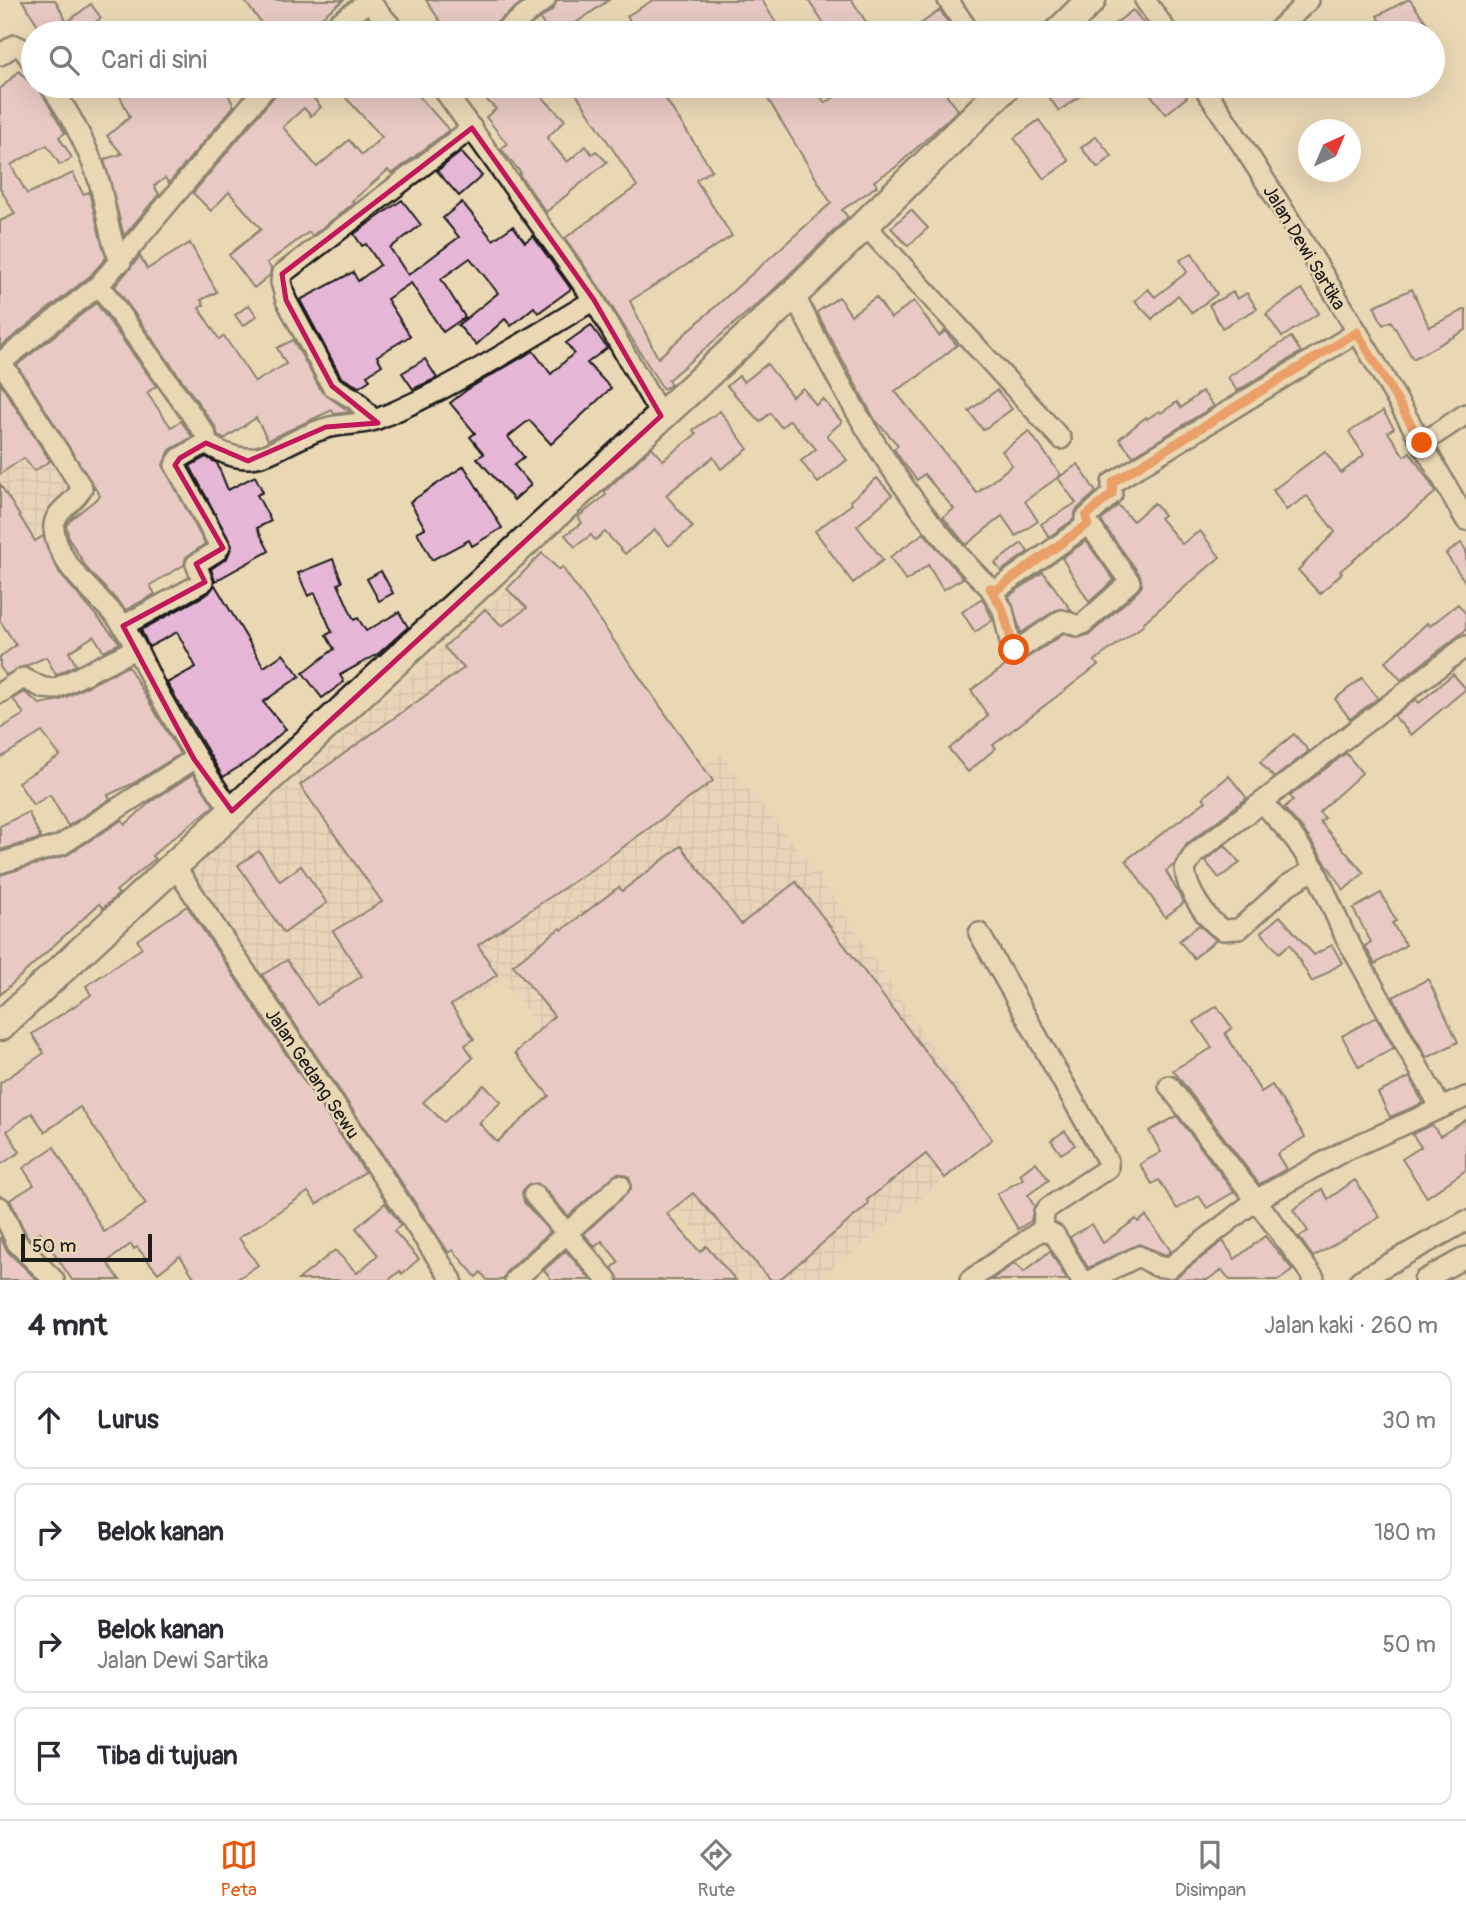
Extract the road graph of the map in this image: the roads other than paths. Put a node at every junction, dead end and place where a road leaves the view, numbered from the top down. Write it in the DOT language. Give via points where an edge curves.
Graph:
graph roads {
  1 [pos="370,0"];
  2 [pos="545,0"];
  3 [pos="948,0"];
  4 [pos="1091,0"];
  5 [pos="1145,0"];
  6 [pos="1309,0"];
  7 [pos="341,21"];
  8 [pos="387,21"];
  9 [pos="518,21"];
  10 [pos="962,21"];
  11 [pos="1070,21"];
  12 [pos="1160,21"];
  13 [pos="1287,21"];
  14 [pos="21,48"];
  15 [pos="0,55"];
  16 [pos="59,98"];
  17 [pos="257,98"];
  18 [pos="452,98"];
  19 [pos="994,98"];
  20 [pos="1213,98"];
  21 [pos="472,128"];
  22 [pos="864,225"];
  23 [pos="121,262"];
  24 [pos="99,285"];
  25 [pos="794,294"];
  26 [pos="594,300"];
  27 [pos="1357,332"];
  28 [pos="1,362"];
  29 [pos="1466,414"];
  30 [pos="661,416"];
  31 [pos="373,420"];
  32 [pos="1061,439"];
  33 [pos="206,443"];
  34 [pos="1422,443"];
  35 [pos="1466,520"];
  36 [pos="1088,524"];
  37 [pos="990,588"];
  38 [pos="123,626"];
  39 [pos="1466,646"];
  40 [pos="135,649"];
  41 [pos="0,693"];
  42 [pos="194,759"];
  43 [pos="1263,803"];
  44 [pos="232,811"];
  45 [pos="0,863"];
  46 [pos="174,864"];
  47 [pos="1315,869"];
  48 [pos="979,933"];
  49 [pos="0,1026"];
  50 [pos="1170,1086"];
  51 [pos="1466,1097"];
  52 [pos="1441,1108"];
  53 [pos="620,1185"];
  54 [pos="534,1195"];
  55 [pos="1256,1200"];
  56 [pos="0,1207"];
  57 [pos="1466,1221"];
  58 [pos="1043,1229"];
  59 [pos="570,1233"];
  60 [pos="1466,1257"];
  61 [pos="1314,1279"];
  62 [pos="54,1280"];
  63 [pos="452,1280"];
  64 [pos="515,1280"];
  65 [pos="607,1280"];
  66 [pos="970,1280"];
  67 [pos="1081,1280"];
  68 [pos="1091,1280"];
  69 [pos="1360,1280"];
  70 [pos="1424,1280"];
  1 -- 7 [label="street"];
  1 -- 8 [label="street"];
  2 -- 9 [label="street"];
  3 -- 10 [label="street"];
  4 -- 11 [label="main road"];
  5 -- 12 [label="street"];
  6 -- 13 [label="street"];
  14 -- 15 [label="street" via="15,45"];
  16 -- 23 [label="street" via="72,116 98,179"];
  17 -- 23 [label="street"];
  18 -- 21 [label="street"];
  19 -- 22 [label="main road"];
  20 -- 27 [label="street, Jalan Dewi Sartika"];
  21 -- 26 [label="street"];
  21 -- 31 [label="street" via="282,274 286,300 332,386 356,400"];
  22 -- 25 [label="main road"];
  22 -- 32 [label="street"];
  23 -- 24 [label="street"];
  24 -- 28 [label="street"];
  24 -- 33 [label="street" via="206,435"];
  25 -- 30 [label="main road"];
  25 -- 37 [label="street" via="837,382 891,469"];
  26 -- 30 [label="street"];
  26 -- 31 [label="street" via="440,389"];
  27 -- 34 [label="street, Jalan Dewi Sartika"];
  27 -- 36 [label="street" via="1113,482 1112,494 1086,516"];
  28 -- 38 [label="street" via="82,488 57,514 57,544 65,560"];
  29 -- 34 [label="street"];
  30 -- 44 [label="main road"];
  31 -- 33 [label="street" via="327,427 248,461 225,456"];
  33 -- 38 [label="street" via="175,465 220,546 196,564 203,582"];
  34 -- 35 [label="street, Jalan Dewi Sartika"];
  36 -- 37 [label="street" via="996,590"];
  36 -- 37 [label="street" via="1130,582 1084,624 1062,620 1016,651 1003,610"];
  38 -- 40 [label="street"];
  39 -- 43 [label="street"];
  40 -- 41 [label="street" via="55,689 23,678"];
  40 -- 42 [label="street"];
  42 -- 44 [label="street"];
  42 -- 45 [label="street" via="61,845"];
  43 -- 47 [label="street"];
  43 -- 47 [label="street" via="1203,846 1185,866 1187,881 1213,922 1223,930 1236,930"];
  44 -- 46 [label="main road"];
  46 -- 49 [label="main road"];
  46 -- 63 [label="street, Jalan Gedang Sewu"];
  47 -- 52 [label="street" via="1344,934"];
  48 -- 58 [label="street" via="1108,1162 1108,1168 1048,1208"];
  50 -- 55 [label="street"];
  51 -- 52 [label="street"];
  52 -- 55 [label="street" via="1344,1152"];
  53 -- 59 [label="street"];
  54 -- 59 [label="street"];
  55 -- 61 [label="street"];
  55 -- 68 [label="street" via="1169,1268 1139,1256"];
  56 -- 62 [label="street" via="17,1243"];
  57 -- 69 [label="street"];
  58 -- 66 [label="street"];
  58 -- 67 [label="street" via="1055,1234"];
  59 -- 64 [label="street"];
  59 -- 65 [label="street"];
  60 -- 70 [label="street"];
}
